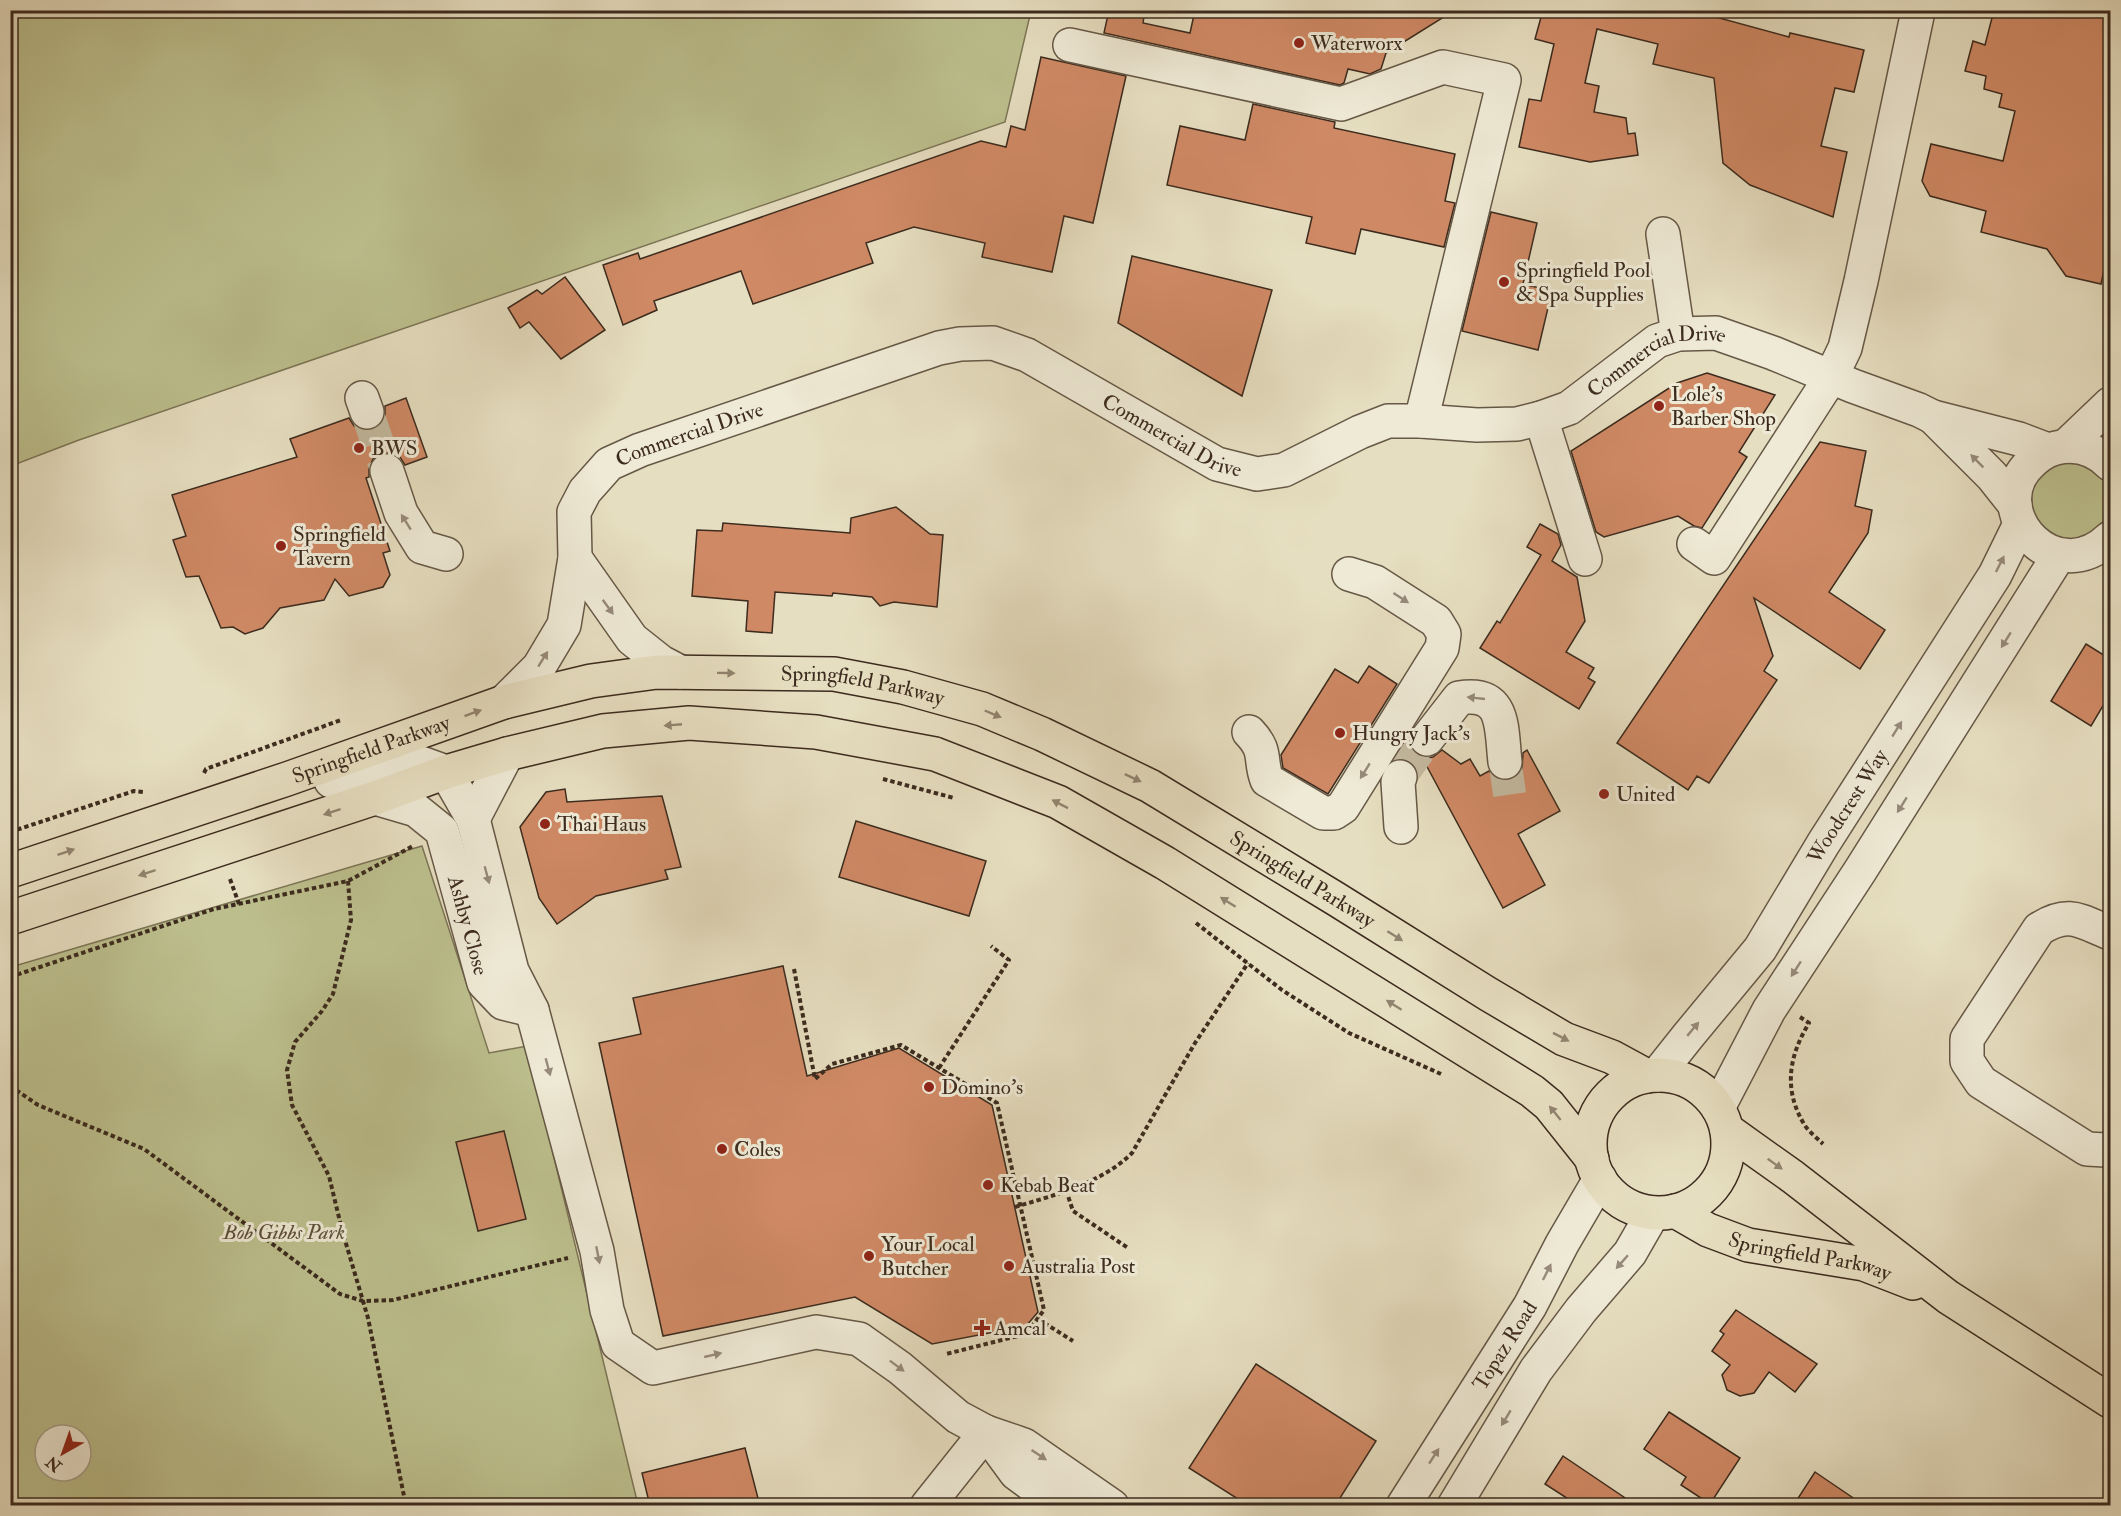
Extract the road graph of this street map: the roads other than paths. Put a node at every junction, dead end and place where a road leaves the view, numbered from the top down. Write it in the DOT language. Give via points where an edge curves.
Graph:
graph roads {
  1 [pos="1917,16"];
  2 [pos="1070,45"];
  3 [pos="1663,234"];
  4 [pos="1678,334"];
  5 [pos="1831,377"];
  6 [pos="2110,404"];
  7 [pos="1933,417"];
  8 [pos="1540,418"];
  9 [pos="1421,421"];
  10 [pos="2057,448"];
  11 [pos="2110,464"];
  12 [pos="387,471"];
  13 [pos="2018,515"];
  14 [pos="1694,544"];
  15 [pos="2091,551"];
  16 [pos="446,554"];
  17 [pos="575,558"];
  18 [pos="1585,559"];
  19 [pos="1349,574"];
  20 [pos="680,672"];
  21 [pos="504,702"];
  22 [pos="1250,732"];
  23 [pos="1427,739"];
  24 [pos="507,754"];
  25 [pos="1505,762"];
  26 [pos="446,772"];
  27 [pos="1400,777"];
  28 [pos="239,794"];
  29 [pos="375,798"];
  30 [pos="473,819"];
  31 [pos="1401,827"];
  32 [pos="10,871"];
  33 [pos="10,918"];
  34 [pos="2110,933"];
  35 [pos="532,1011"];
  36 [pos="1652,1075"];
  37 [pos="1723,1119"];
  38 [pos="2110,1148"];
  39 [pos="1596,1169"];
  40 [pos="1664,1212"];
  41 [pos="1948,1297"];
  42 [pos="2110,1401"];
  43 [pos="986,1432"];
  44 [pos="1111,1505"];
  45 [pos="927,1506"];
  46 [pos="1060,1506"];
  47 [pos="1402,1506"];
  48 [pos="1454,1506"];
  1 -- 5 [label="street" via="1861,281 1845,348"];
  2 -- 9 [label="street" via="1341,104 1443,67 1504,80"];
  3 -- 4 [label="street"];
  4 -- 5 [label="street, Commercial Drive" via="1716,333"];
  4 -- 8 [label="street, Commercial Drive" via="1657,341 1569,408"];
  5 -- 7 [label="street, Commercial Drive"];
  5 -- 14 [label="street" via="1714,558"];
  6 -- 10 [label="street"];
  7 -- 10 [label="street, Commercial Drive"];
  13 -- 7 [label="street, Commercial Drive, one-way" via="1992,476"];
  8 -- 9 [label="street, Commercial Drive" via="1517,424 1478,425"];
  8 -- 18 [label="street"];
  9 -- 17 [label="street, Commercial Drive" via="1388,422 1284,470 1257,474 1218,464 1027,355 993,343 960,344 896,361 609,464 585,491 574,512"];
  10 -- 11 [label="street, Commercial Drive" via="2085,448"];
  10 -- 13 [label="street, Woodcrest Way" via="2034,459 2023,472 2016,488"];
  16 -- 12 [label="street, one-way" via="422,547 401,513"];
  13 -- 15 [label="street, Commercial Drive" via="2036,544"];
  36 -- 13 [label="street, Woodcrest Way, one-way" via="1760,949 1995,575"];
  15 -- 37 [label="street, one-way" via="2041,585 1769,1010"];
  17 -- 20 [label="street, one-way" via="632,639"];
  21 -- 17 [label="street, Commercial Drive, one-way" via="539,667 564,625"];
  19 -- 22 [label="street, one-way" via="1384,587 1436,621 1444,634 1442,648 1343,807 1334,813 1323,813 1267,780 1262,748"];
  20 -- 21 [label="main road, Springfield Parkway" via="591,681"];
  20 -- 36 [label="main road, Springfield Parkway, one-way" via="834,674 903,687 982,709 1150,786 1554,1033"];
  28 -- 21 [label="main road, Springfield Parkway, one-way"];
  25 -- 23 [label="street, one-way" via="1499,712 1489,700 1460,698"];
  24 -- 26 [label="main road"];
  24 -- 30 [label="street"];
  39 -- 24 [label="main road, one-way" via="1549,1105 1532,1091 1165,863 1058,802 935,754 816,732 689,723 603,731"];
  26 -- 28 [label="street" via="421,763 372,766 260,804"];
  26 -- 29 [label="main road"];
  26 -- 30 [label="street, Ashby Close"];
  27 -- 31 [label="street"];
  32 -- 28 [label="main road, Springfield Parkway, one-way"];
  29 -- 33 [label="main road, one-way"];
  29 -- 35 [label="street, Ashby Close" via="416,810 442,831 484,982 503,1003"];
  30 -- 35 [label="street, Ashby Close, one-way" via="512,971"];
  34 -- 38 [label="street" via="2072,918 2054,920 2039,929 1967,1040 1967,1061 1981,1082 2087,1149"];
  35 -- 43 [label="street, one-way" via="618,1344 653,1368 816,1332 859,1339 958,1417"];
  36 -- 37 [label="main road" via="1681,1079 1702,1090"];
  36 -- 39 [label="main road" via="1617,1089 1604,1103 1594,1120 1590,1140"];
  37 -- 40 [label="main road" via="1728,1152 1711,1190 1695,1203"];
  37 -- 41 [label="main road, Springfield Parkway, one-way"];
  39 -- 40 [label="main road" via="1614,1196 1632,1207"];
  47 -- 39 [label="street, Topaz Road, one-way" via="1530,1306"];
  40 -- 41 [label="main road, Springfield Parkway" via="1748,1245 1864,1264"];
  40 -- 48 [label="street, Topaz Road, one-way" via="1536,1370"];
  41 -- 42 [label="main road, Springfield Parkway"];
  43 -- 44 [label="street, one-way" via="1024,1445"];
  43 -- 45 [label="street"];
  43 -- 46 [label="street" via="1016,1473"];
}
